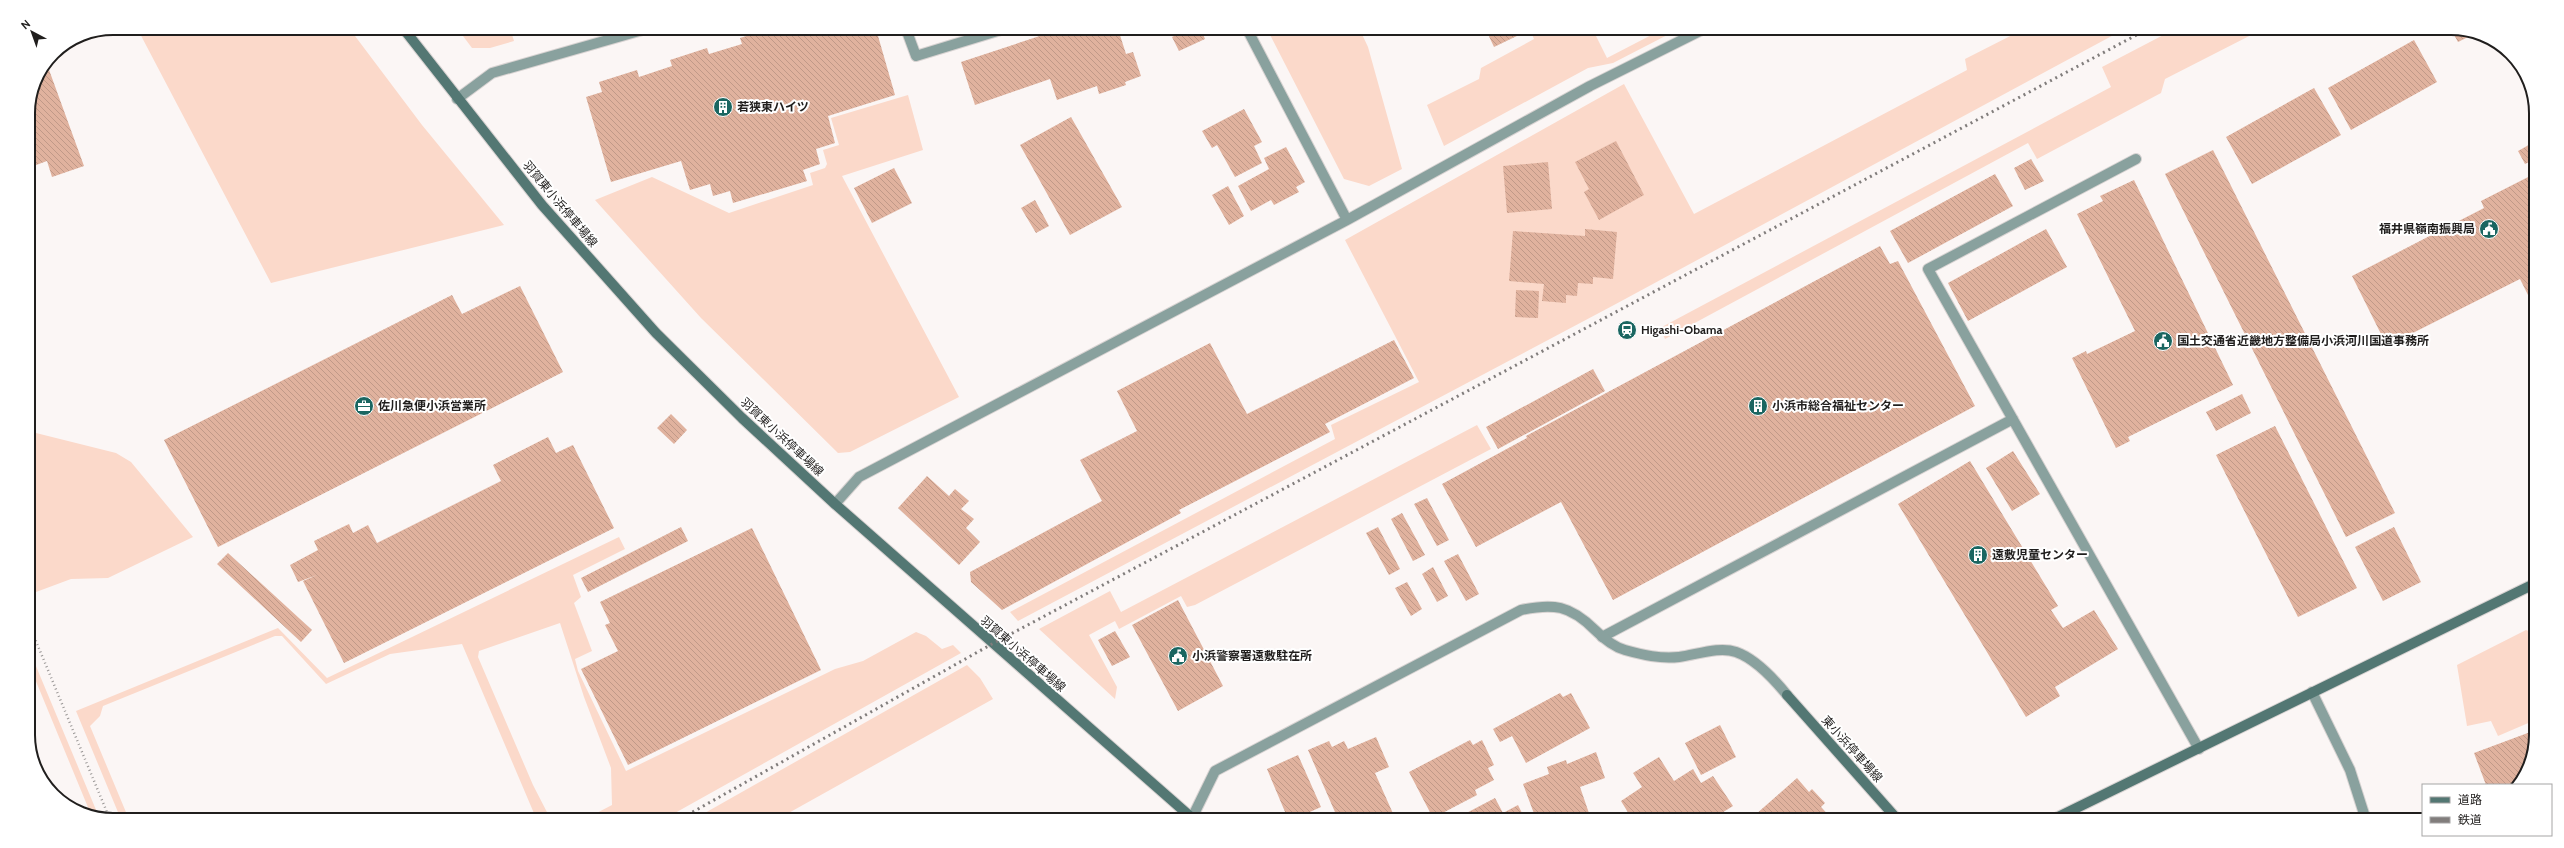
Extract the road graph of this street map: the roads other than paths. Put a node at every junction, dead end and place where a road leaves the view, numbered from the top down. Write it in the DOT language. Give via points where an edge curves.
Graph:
graph roads {
  1 [pos="408,35"];
  2 [pos="625,35"];
  3 [pos="908,35"];
  4 [pos="984,35"];
  5 [pos="1250,35"];
  6 [pos="1692,35"];
  7 [pos="457,99"];
  8 [pos="2136,159"];
  9 [pos="1347,220"];
  10 [pos="2013,419"];
  11 [pos="835,504"];
  12 [pos="2529,586"];
  13 [pos="1602,637"];
  14 [pos="2312,692"];
  15 [pos="1787,695"];
  16 [pos="2199,749"];
  17 [pos="1186,813"];
  18 [pos="1194,813"];
  19 [pos="1892,813"];
  20 [pos="2068,813"];
  21 [pos="2364,813"];
  1 -- 7 [label="main road, 羽賀東小浜停車場線"];
  2 -- 7 [label="street" via="492,73"];
  3 -- 4 [label="street" via="916,56"];
  5 -- 9 [label="street"];
  6 -- 9 [label="street" via="1590,86"];
  7 -- 11 [label="main road, 羽賀東小浜停車場線" via="542,205 656,333 742,418"];
  8 -- 10 [label="street" via="1928,269"];
  9 -- 11 [label="street" via="859,477"];
  10 -- 13 [label="street"];
  10 -- 16 [label="street"];
  11 -- 17 [label="main road, 羽賀東小浜停車場線"];
  12 -- 14 [label="main road"];
  13 -- 15 [label="street" via="1622,649 1647,656 1678,657 1712,651 1735,652 1776,682"];
  13 -- 18 [label="street" via="1585,620 1570,611 1546,605 1521,610 1215,771"];
  14 -- 16 [label="main road"];
  14 -- 21 [label="street" via="2350,770"];
  15 -- 19 [label="main road, 東小浜停車場線"];
  16 -- 20 [label="main road"];
}
